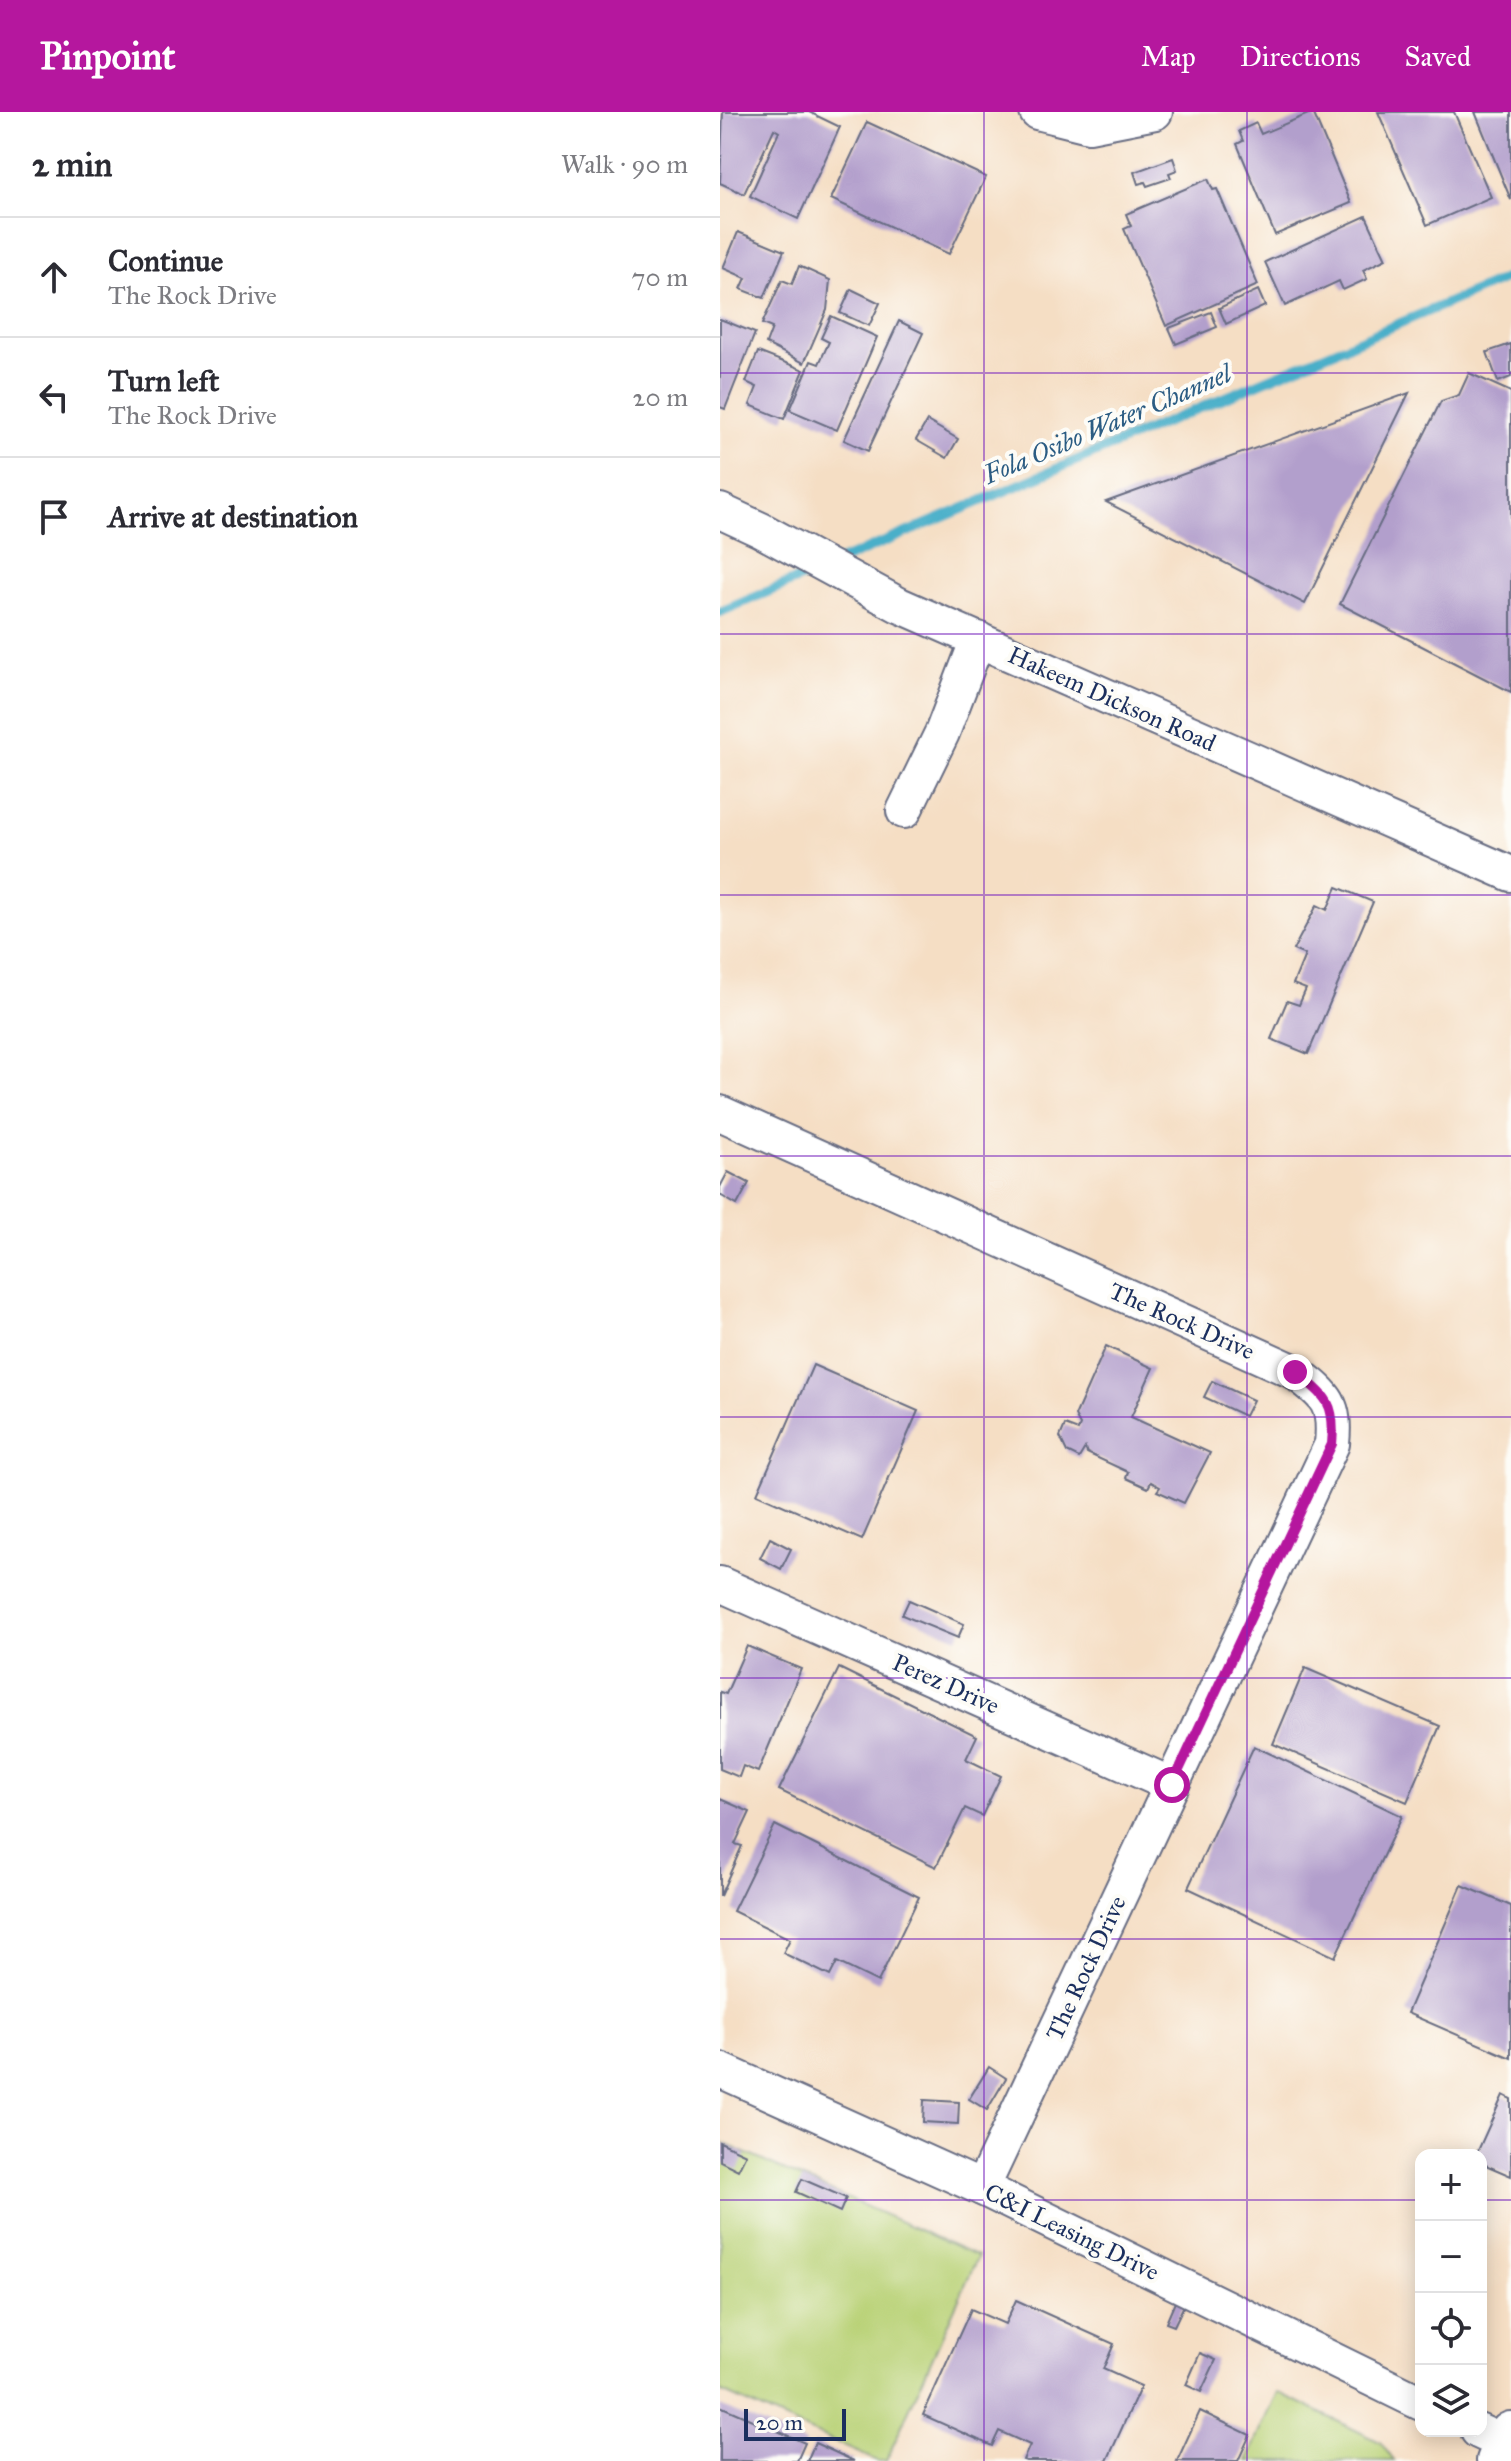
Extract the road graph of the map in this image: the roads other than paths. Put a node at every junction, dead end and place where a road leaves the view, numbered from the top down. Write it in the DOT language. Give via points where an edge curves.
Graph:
graph roads {
  1 [pos="1037,112"];
  2 [pos="1155,112"];
  3 [pos="720,511"];
  4 [pos="978,639"];
  5 [pos="904,811"];
  6 [pos="1511,874"];
  7 [pos="720,1113"];
  8 [pos="720,1584"];
  9 [pos="1172,1785"];
  10 [pos="720,2070"];
  11 [pos="982,2188"];
  12 [pos="1415,2400"];
  1 -- 2 [label="street" via="1089,125"];
  3 -- 4 [label="street, Hakeem Dickson Road" via="899,605"];
  4 -- 5 [label="street" via="942,733"];
  4 -- 6 [label="street, Hakeem Dickson Road"];
  7 -- 9 [label="street, The Rock Drive" via="1295,1372 1324,1395 1334,1416 1332,1444"];
  8 -- 9 [label="street, Perez Drive"];
  9 -- 11 [label="street, The Rock Drive"];
  10 -- 11 [label="street, C&I Leasing Drive"];
  11 -- 12 [label="street, C&I Leasing Drive"];
}
